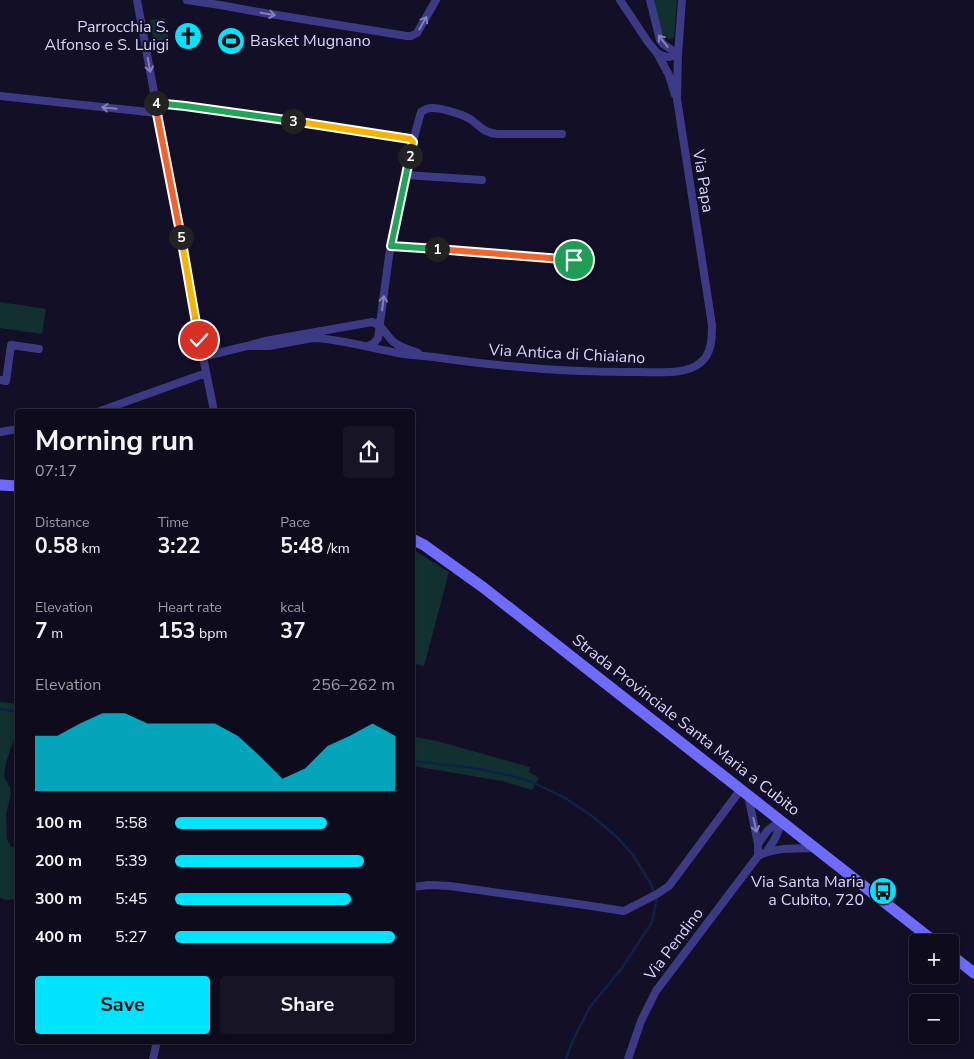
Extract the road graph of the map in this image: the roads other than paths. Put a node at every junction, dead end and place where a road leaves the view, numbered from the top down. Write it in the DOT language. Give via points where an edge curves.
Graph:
graph roads {
  1 [pos="137,0"];
  2 [pos="187,0"];
  3 [pos="436,0"];
  4 [pos="620,0"];
  5 [pos="650,0"];
  6 [pos="682,0"];
  7 [pos="221,2"];
  8 [pos="657,53"];
  9 [pos="678,54"];
  10 [pos="0,96"];
  11 [pos="677,99"];
  12 [pos="155,103"];
  13 [pos="157,114"];
  14 [pos="562,134"];
  15 [pos="413,141"];
  16 [pos="406,175"];
  17 [pos="482,180"];
  18 [pos="391,246"];
  19 [pos="574,260"];
  20 [pos="380,326"];
  21 [pos="336,327"];
  22 [pos="333,340"];
  23 [pos="247,346"];
  24 [pos="368,346"];
  25 [pos="39,349"];
  26 [pos="202,357"];
  27 [pos="431,357"];
  28 [pos="700,363"];
  29 [pos="206,373"];
  30 [pos="0,380"];
  31 [pos="106,409"];
  32 [pos="214,409"];
  33 [pos="15,430"];
  34 [pos="0,432"];
  35 [pos="0,485"];
  36 [pos="15,486"];
  37 [pos="415,540"];
  38 [pos="744,792"];
  39 [pos="781,821"];
  40 [pos="758,844"];
  41 [pos="816,848"];
  42 [pos="767,851"];
  43 [pos="758,856"];
  44 [pos="415,887"];
  45 [pos="926,934"];
  46 [pos="959,961"];
  47 [pos="974,973"];
  48 [pos="156,1044"];
  49 [pos="153,1059"];
  50 [pos="628,1059"];
  1 -- 12 [label="street, one-way"];
  2 -- 7 [label="street"];
  7 -- 3 [label="street, one-way" via="258,12 411,36 417,33"];
  4 -- 8 [label="street"];
  9 -- 5 [label="street, one-way" via="660,40"];
  6 -- 9 [label="street, Via Papa"];
  8 -- 9 [label="street" via="670,58"];
  8 -- 11 [label="street"];
  9 -- 11 [label="street, Via Papa"];
  13 -- 10 [label="street, one-way"];
  11 -- 28 [label="street, Via Papa" via="712,325 711,345"];
  12 -- 13 [label="street"];
  12 -- 15 [label="street"];
  13 -- 26 [label="street"];
  14 -- 15 [label="street" via="490,133 464,116 432,108 421,112"];
  15 -- 16 [label="street"];
  16 -- 17 [label="street"];
  16 -- 18 [label="street"];
  18 -- 19 [label="street"];
  20 -- 18 [label="street, one-way"];
  20 -- 21 [label="street, Via Antica di Chiaiano" via="372,322"];
  20 -- 24 [label="street" via="378,338"];
  20 -- 27 [label="street, Via Antica di Chiaiano" via="395,343"];
  21 -- 22 [label="street"];
  21 -- 23 [label="street, Via Antica di Chiaiano"];
  22 -- 23 [label="street, Via Antica di Chiaiano" via="313,338 269,346"];
  22 -- 24 [label="street, Via Antica di Chiaiano"];
  23 -- 26 [label="street, Via Antica di Chiaiano"];
  24 -- 27 [label="street, Via Antica di Chiaiano"];
  25 -- 30 [label="street" via="11,345 6,381"];
  26 -- 29 [label="street"];
  27 -- 28 [label="street, Via Antica di Chiaiano" via="559,371 676,371 690,369"];
  29 -- 31 [label="street"];
  29 -- 32 [label="street"];
  33 -- 34 [label="street"];
  35 -- 36 [label="main road"];
  37 -- 38 [label="main road, Strada Provinciale Santa Maria a Cubito" via="484,588"];
  38 -- 39 [label="main road, Strada Provinciale Santa Maria a Cubito"];
  38 -- 40 [label="street, one-way"];
  38 -- 44 [label="street" via="669,886 624,911 450,886"];
  39 -- 40 [label="street" via="768,830"];
  39 -- 41 [label="main road, Strada Provinciale Santa Maria a Cubito"];
  39 -- 42 [label="street, Via Pendino" via="780,830"];
  40 -- 43 [label="street"];
  41 -- 42 [label="street, Via Pendino"];
  41 -- 45 [label="main road, Strada Provinciale Santa Maria a Cubito"];
  42 -- 43 [label="street, Via Pendino"];
  43 -- 50 [label="street, Via Pendino" via="656,991"];
  46 -- 47 [label="main road"];
  48 -- 49 [label="street"];
}
